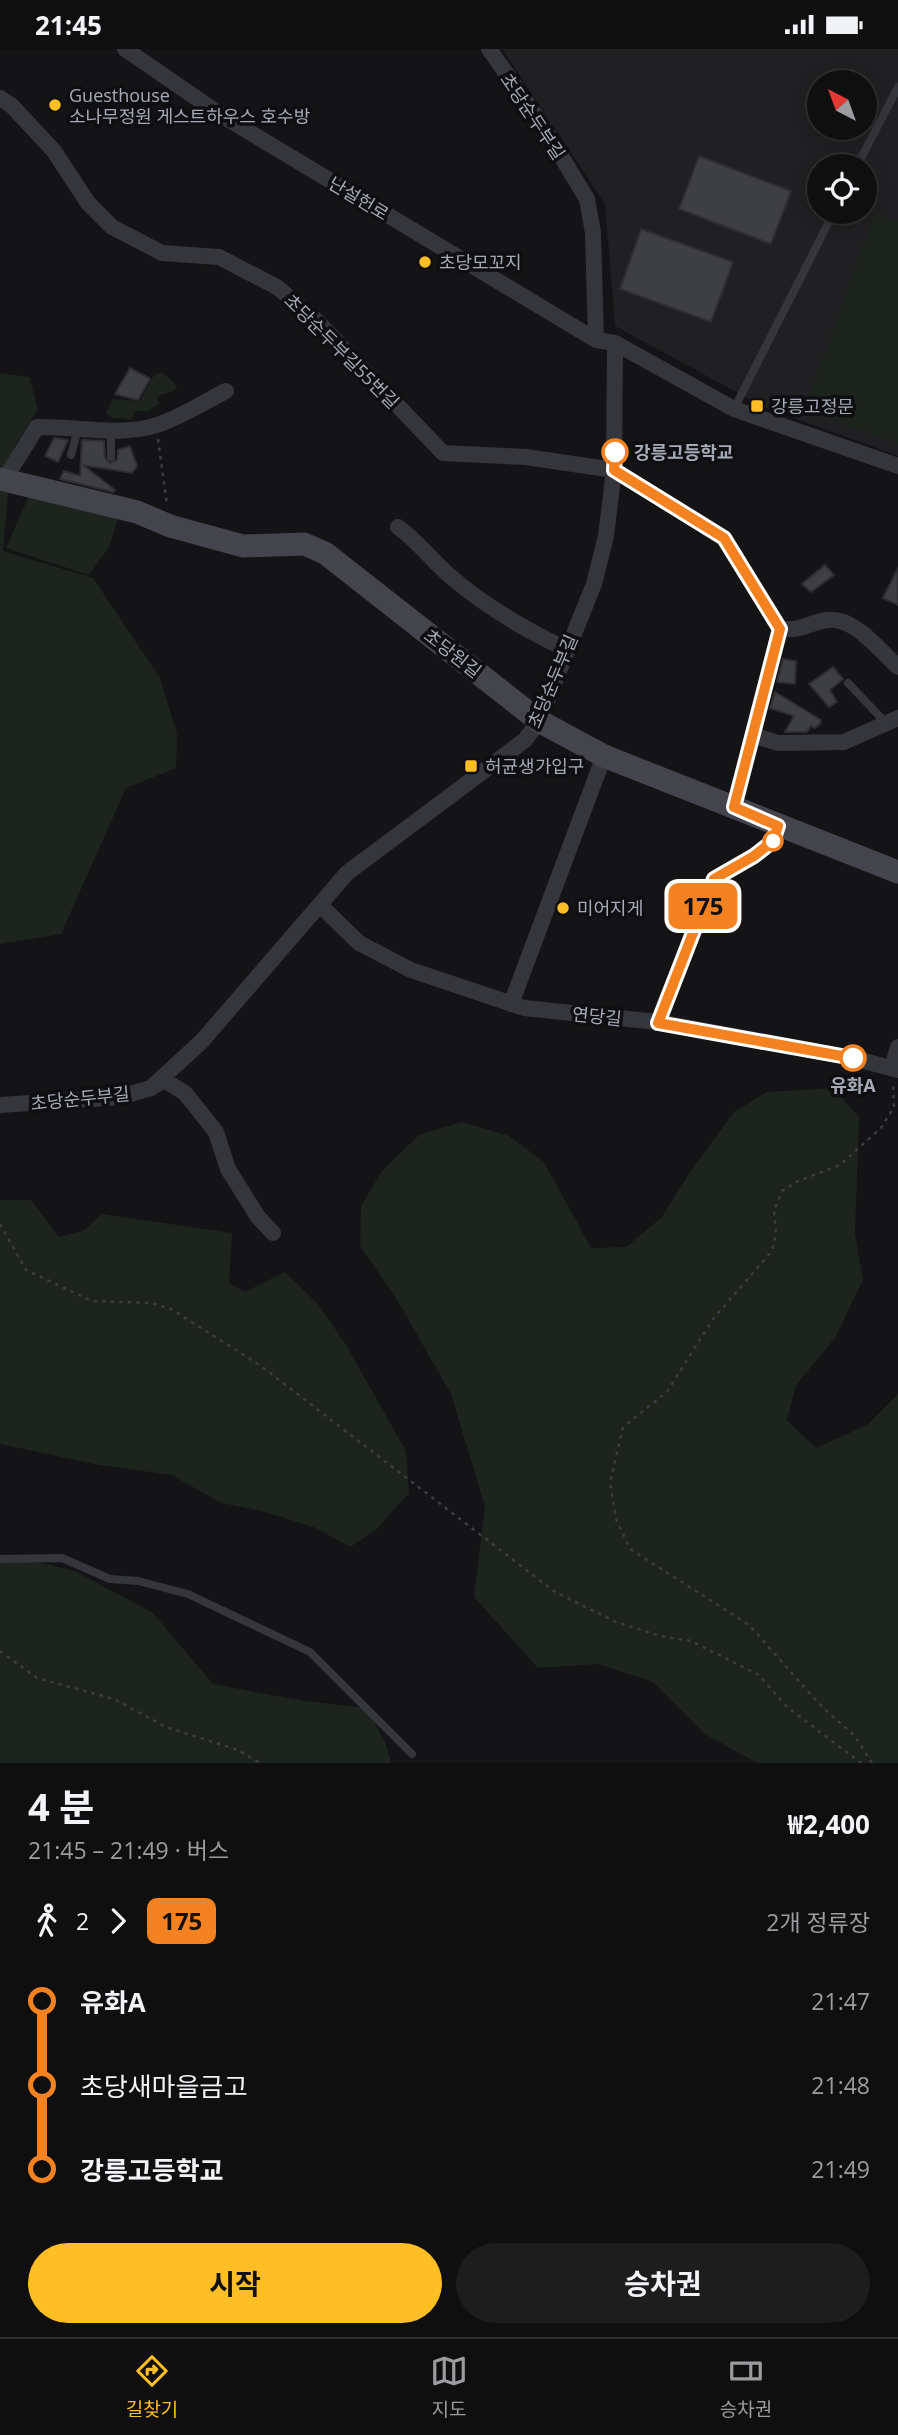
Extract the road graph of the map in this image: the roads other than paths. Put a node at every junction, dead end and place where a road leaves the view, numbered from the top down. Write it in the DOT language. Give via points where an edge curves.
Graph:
graph roads {
  1 [pos="125,49"];
  2 [pos="489,49"];
  3 [pos="898,86"];
  4 [pos="0,98"];
  5 [pos="863,154"];
  6 [pos="828,224"];
  7 [pos="596,340"];
  8 [pos="615,343"];
  9 [pos="226,391"];
  10 [pos="734,409"];
  11 [pos="79,426"];
  12 [pos="111,431"];
  13 [pos="71,454"];
  14 [pos="111,457"];
  15 [pos="898,466"];
  16 [pos="614,470"];
  17 [pos="2,479"];
  18 [pos="398,527"];
  19 [pos="780,629"];
  20 [pos="566,649"];
  21 [pos="898,667"];
  22 [pos="848,683"];
  23 [pos="891,720"];
  24 [pos="539,721"];
  25 [pos="753,735"];
  26 [pos="604,756"];
  27 [pos="734,807"];
  28 [pos="778,826"];
  29 [pos="898,873"];
  30 [pos="320,905"];
  31 [pos="511,1003"];
  32 [pos="658,1023"];
  33 [pos="898,1047"];
  34 [pos="896,1069"];
  35 [pos="151,1088"];
  36 [pos="0,1105"];
  37 [pos="273,1233"];
  38 [pos="0,1559"];
  39 [pos="412,1755"];
  1 -- 7 [label="street, 난설헌로" via="221,115"];
  2 -- 7 [label="street, 초당순두부길" via="587,199 593,233"];
  3 -- 5 [label="lane"];
  4 -- 16 [label="street, 초당순두부길55번길" via="54,151 88,203 113,227 162,253 219,257 277,286 317,321 443,453 526,457"];
  6 -- 10 [label="lane"];
  7 -- 8 [label="street"];
  8 -- 10 [label="street"];
  8 -- 16 [label="street, 초당순두부길"];
  9 -- 12 [label="street" via="156,425"];
  10 -- 15 [label="street"];
  11 -- 12 [label="street"];
  11 -- 13 [label="lane"];
  11 -- 17 [label="street" via="37,427"];
  12 -- 14 [label="lane"];
  16 -- 19 [label="street" via="724,538"];
  16 -- 20 [label="street, 초당순두부길" via="606,536 594,584"];
  17 -- 24 [label="street, 초당원길" via="137,512 243,546 303,544 325,553"];
  18 -- 20 [label="street" via="485,606"];
  19 -- 21 [label="street" via="800,631 839,619"];
  19 -- 25 [label="street"];
  20 -- 24 [label="street, 초당순두부길"];
  22 -- 23 [label="lane"];
  23 -- 25 [label="street" via="845,742 778,743"];
  24 -- 26 [label="street, 초당원길"];
  24 -- 30 [label="street, 초당순두부길" via="525,740 347,873"];
  25 -- 27 [label="street"];
  26 -- 27 [label="street, 초당원길"];
  26 -- 31 [label="street"];
  27 -- 28 [label="street, 초당원길"];
  28 -- 29 [label="street, 초당원길"];
  28 -- 32 [label="street" via="773,841 714,879"];
  30 -- 31 [label="street, 연당길" via="359,943 411,971"];
  30 -- 35 [label="street, 초당순두부길" via="202,1041"];
  31 -- 32 [label="street, 연당길"];
  32 -- 34 [label="street, 연당길"];
  33 -- 34 [label="street"];
  35 -- 36 [label="street, 초당순두부길" via="120,1097"];
  35 -- 37 [label="street" via="164,1080 185,1093 216,1132 228,1169"];
  38 -- 39 [label="lane" via="62,1558 110,1579 188,1594 310,1652"];
}
